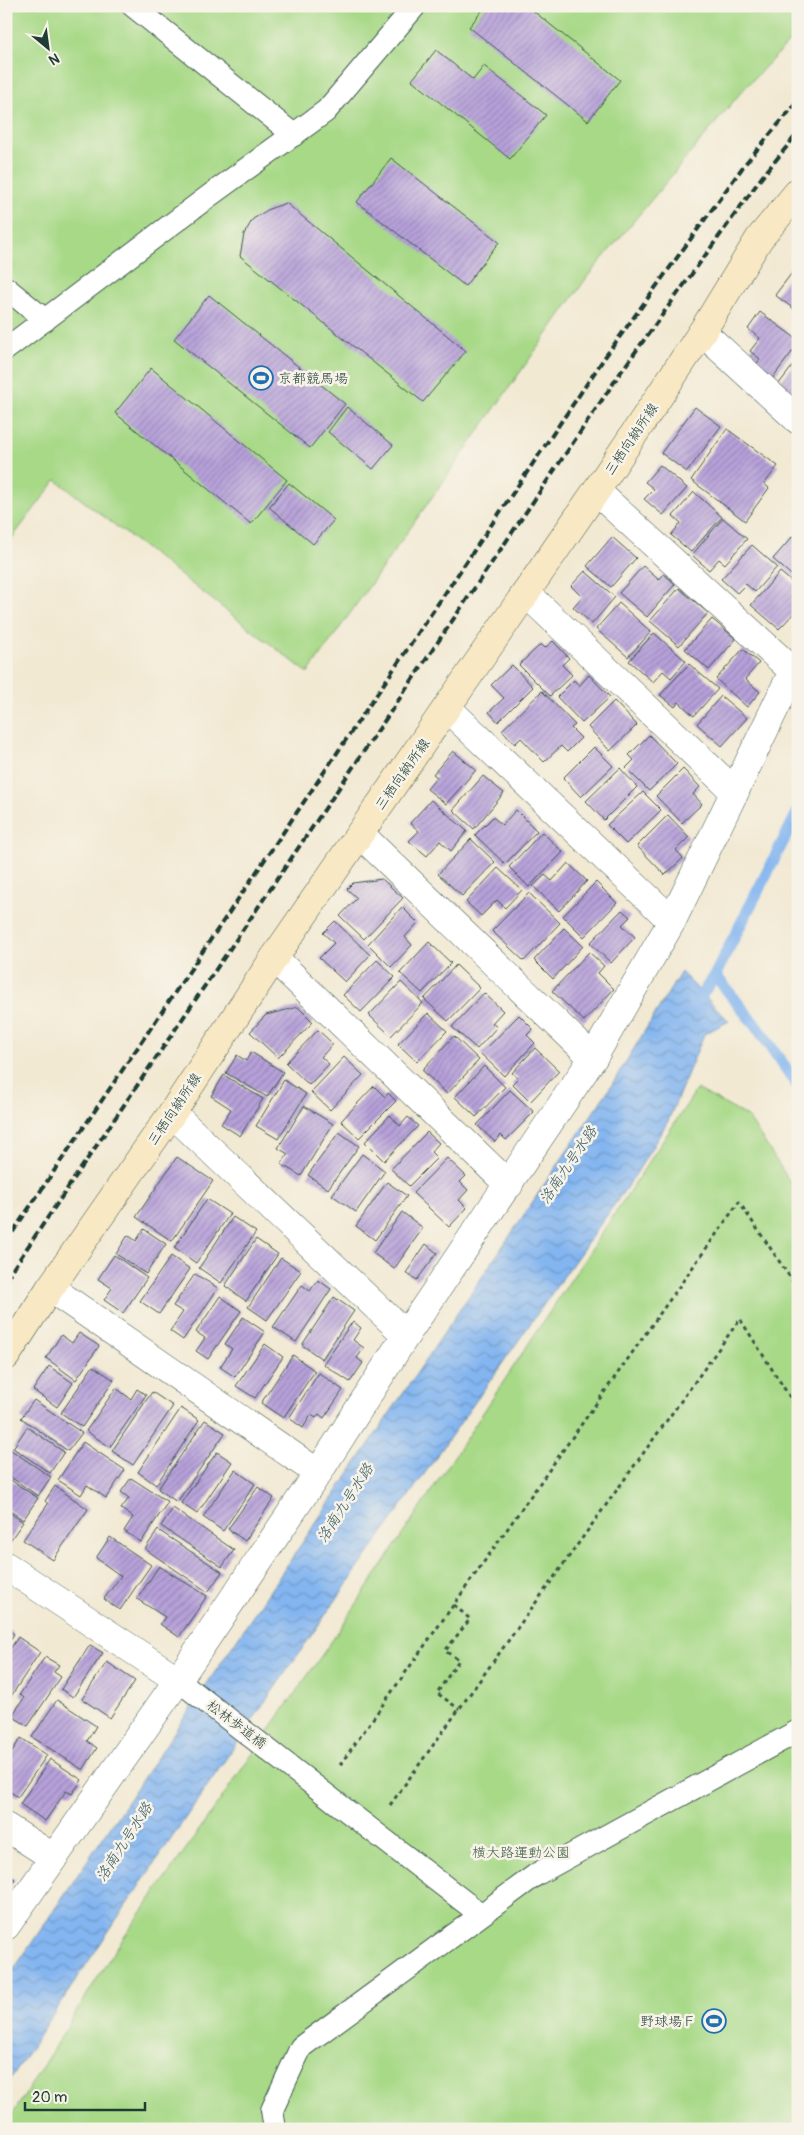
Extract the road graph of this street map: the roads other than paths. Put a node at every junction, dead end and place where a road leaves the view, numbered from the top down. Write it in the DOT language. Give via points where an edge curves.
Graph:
graph roads {
  1 [pos="133,6"];
  2 [pos="415,6"];
  3 [pos="294,135"];
  4 [pos="798,192"];
  5 [pos="6,288"];
  6 [pos="45,320"];
  7 [pos="702,332"];
  8 [pos="6,349"];
  9 [pos="798,420"];
  10 [pos="596,492"];
  11 [pos="526,594"];
  12 [pos="447,708"];
  13 [pos="735,792"];
  14 [pos="360,834"];
  15 [pos="672,921"];
  16 [pos="274,958"];
  17 [pos="593,1058"];
  18 [pos="172,1113"];
  19 [pos="509,1185"];
  20 [pos="50,1288"];
  21 [pos="406,1335"];
  22 [pos="6,1356"];
  23 [pos="318,1473"];
  24 [pos="6,1566"];
  25 [pos="188,1687"];
  26 [pos="798,1731"];
  27 [pos="6,1826"];
  28 [pos="53,1857"];
  29 [pos="480,1914"];
  30 [pos="6,1926"];
  31 [pos="275,2129"];
  1 -- 3 [label="lane"];
  2 -- 3 [label="lane" via="326,111"];
  3 -- 6 [label="lane"];
  4 -- 7 [label="main road, 三栖向納所線" via="759,239"];
  5 -- 6 [label="lane"];
  6 -- 8 [label="lane"];
  7 -- 9 [label="street"];
  7 -- 10 [label="main road, 三栖向納所線"];
  10 -- 11 [label="main road, 三栖向納所線"];
  10 -- 13 [label="street" via="793,671"];
  11 -- 12 [label="main road, 三栖向納所線"];
  11 -- 13 [label="street"];
  12 -- 14 [label="main road, 三栖向納所線"];
  12 -- 15 [label="street"];
  13 -- 15 [label="street"];
  14 -- 16 [label="main road, 三栖向納所線"];
  14 -- 17 [label="street"];
  15 -- 17 [label="street"];
  16 -- 18 [label="main road, 三栖向納所線"];
  16 -- 19 [label="street"];
  17 -- 19 [label="street"];
  18 -- 20 [label="main road, 三栖向納所線"];
  18 -- 21 [label="street"];
  19 -- 21 [label="street"];
  20 -- 22 [label="main road, 三栖向納所線"];
  20 -- 23 [label="street"];
  21 -- 23 [label="street"];
  23 -- 25 [label="street"];
  24 -- 25 [label="street"];
  25 -- 28 [label="street"];
  25 -- 29 [label="lane, 松林歩道橋"];
  26 -- 29 [label="lane" via="537,1874"];
  27 -- 28 [label="street"];
  28 -- 30 [label="street"];
  29 -- 31 [label="lane" via="301,2047 272,2110"];
}
